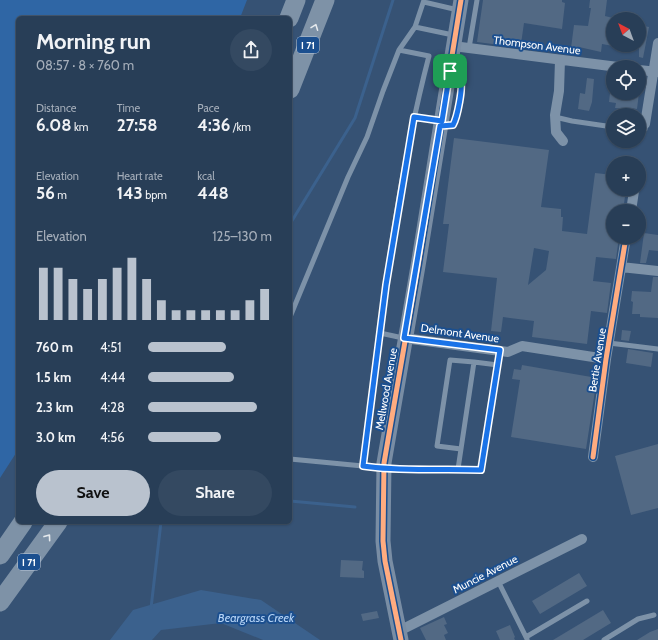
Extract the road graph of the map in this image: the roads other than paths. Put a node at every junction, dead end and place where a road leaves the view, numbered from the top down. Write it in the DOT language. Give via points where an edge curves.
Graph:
graph roads {
  1 [pos="296,0"];
  2 [pos="325,0"];
  3 [pos="477,0"];
  4 [pos="424,1"];
  5 [pos="460,5"];
  6 [pos="290,16"];
  7 [pos="415,27"];
  8 [pos="454,41"];
  9 [pos="658,43"];
  10 [pos="469,48"];
  11 [pos="399,50"];
  12 [pos="560,60"];
  13 [pos="606,66"];
  14 [pos="655,72"];
  15 [pos="292,84"];
  16 [pos="646,109"];
  17 [pos="414,117"];
  18 [pos="555,117"];
  19 [pos="441,124"];
  20 [pos="606,126"];
  21 [pos="563,141"];
  22 [pos="625,244"];
  23 [pos="621,267"];
  24 [pos="658,272"];
  25 [pos="292,312"];
  26 [pos="380,333"];
  27 [pos="404,338"];
  28 [pos="609,343"];
  29 [pos="658,349"];
  30 [pos="500,350"];
  31 [pos="606,358"];
  32 [pos="474,362"];
  33 [pos="498,365"];
  34 [pos="461,449"];
  35 [pos="593,457"];
  36 [pos="292,459"];
  37 [pos="363,466"];
  38 [pos="384,469"];
  39 [pos="458,469"];
  40 [pos="22,524"];
  41 [pos="57,524"];
  42 [pos="582,539"];
  43 [pos="0,555"];
  44 [pos="498,581"];
  45 [pos="587,601"];
  46 [pos="0,602"];
  47 [pos="654,615"];
  48 [pos="400,636"];
  49 [pos="526,639"];
  50 [pos="604,640"];
  1 -- 6 [label="highway"];
  15 -- 2 [label="highway, I 71, one-way"];
  3 -- 10 [label="lane"];
  4 -- 5 [label="lane"];
  4 -- 7 [label="lane"];
  5 -- 8 [label="street, Mellwood Avenue"];
  7 -- 8 [label="lane"];
  7 -- 11 [label="lane"];
  8 -- 10 [label="street, Thompson Avenue"];
  8 -- 19 [label="street, Mellwood Avenue"];
  9 -- 14 [label="street"];
  10 -- 12 [label="street, Thompson Avenue"];
  11 -- 17 [label="lane" via="429,56"];
  11 -- 25 [label="lane" via="367,137"];
  12 -- 13 [label="street, Thompson Avenue"];
  12 -- 18 [label="street"];
  14 -- 16 [label="street"];
  17 -- 19 [label="lane"];
  17 -- 26 [label="lane"];
  18 -- 20 [label="lane"];
  18 -- 21 [label="street" via="556,132"];
  19 -- 27 [label="street, Mellwood Avenue"];
  22 -- 23 [label="street"];
  23 -- 24 [label="street"];
  23 -- 28 [label="street, Bertie Avenue"];
  26 -- 27 [label="lane"];
  26 -- 37 [label="lane"];
  27 -- 30 [label="street, Delmont Avenue"];
  27 -- 38 [label="street, Mellwood Avenue"];
  28 -- 29 [label="lane"];
  28 -- 31 [label="street, Bertie Avenue"];
  30 -- 31 [label="street, Delmont Avenue" via="508,352 522,346"];
  30 -- 33 [label="lane"];
  31 -- 35 [label="street, Bertie Avenue"];
  32 -- 33 [label="lane"];
  32 -- 34 [label="lane"];
  32 -- 34 [label="lane" via="450,360 437,446"];
  33 -- 39 [label="lane" via="481,470"];
  34 -- 39 [label="lane"];
  36 -- 37 [label="lane"];
  37 -- 38 [label="lane"];
  38 -- 39 [label="lane"];
  38 -- 48 [label="street, Mellwood Avenue" via="385,561"];
  40 -- 43 [label="highway, I 71"];
  46 -- 41 [label="highway, I 71, one-way"];
  42 -- 44 [label="street, Muncie Avenue"];
  44 -- 48 [label="street, Muncie Avenue"];
  44 -- 49 [label="lane"];
  45 -- 49 [label="lane"];
  47 -- 50 [label="lane" via="638,619"];
}
